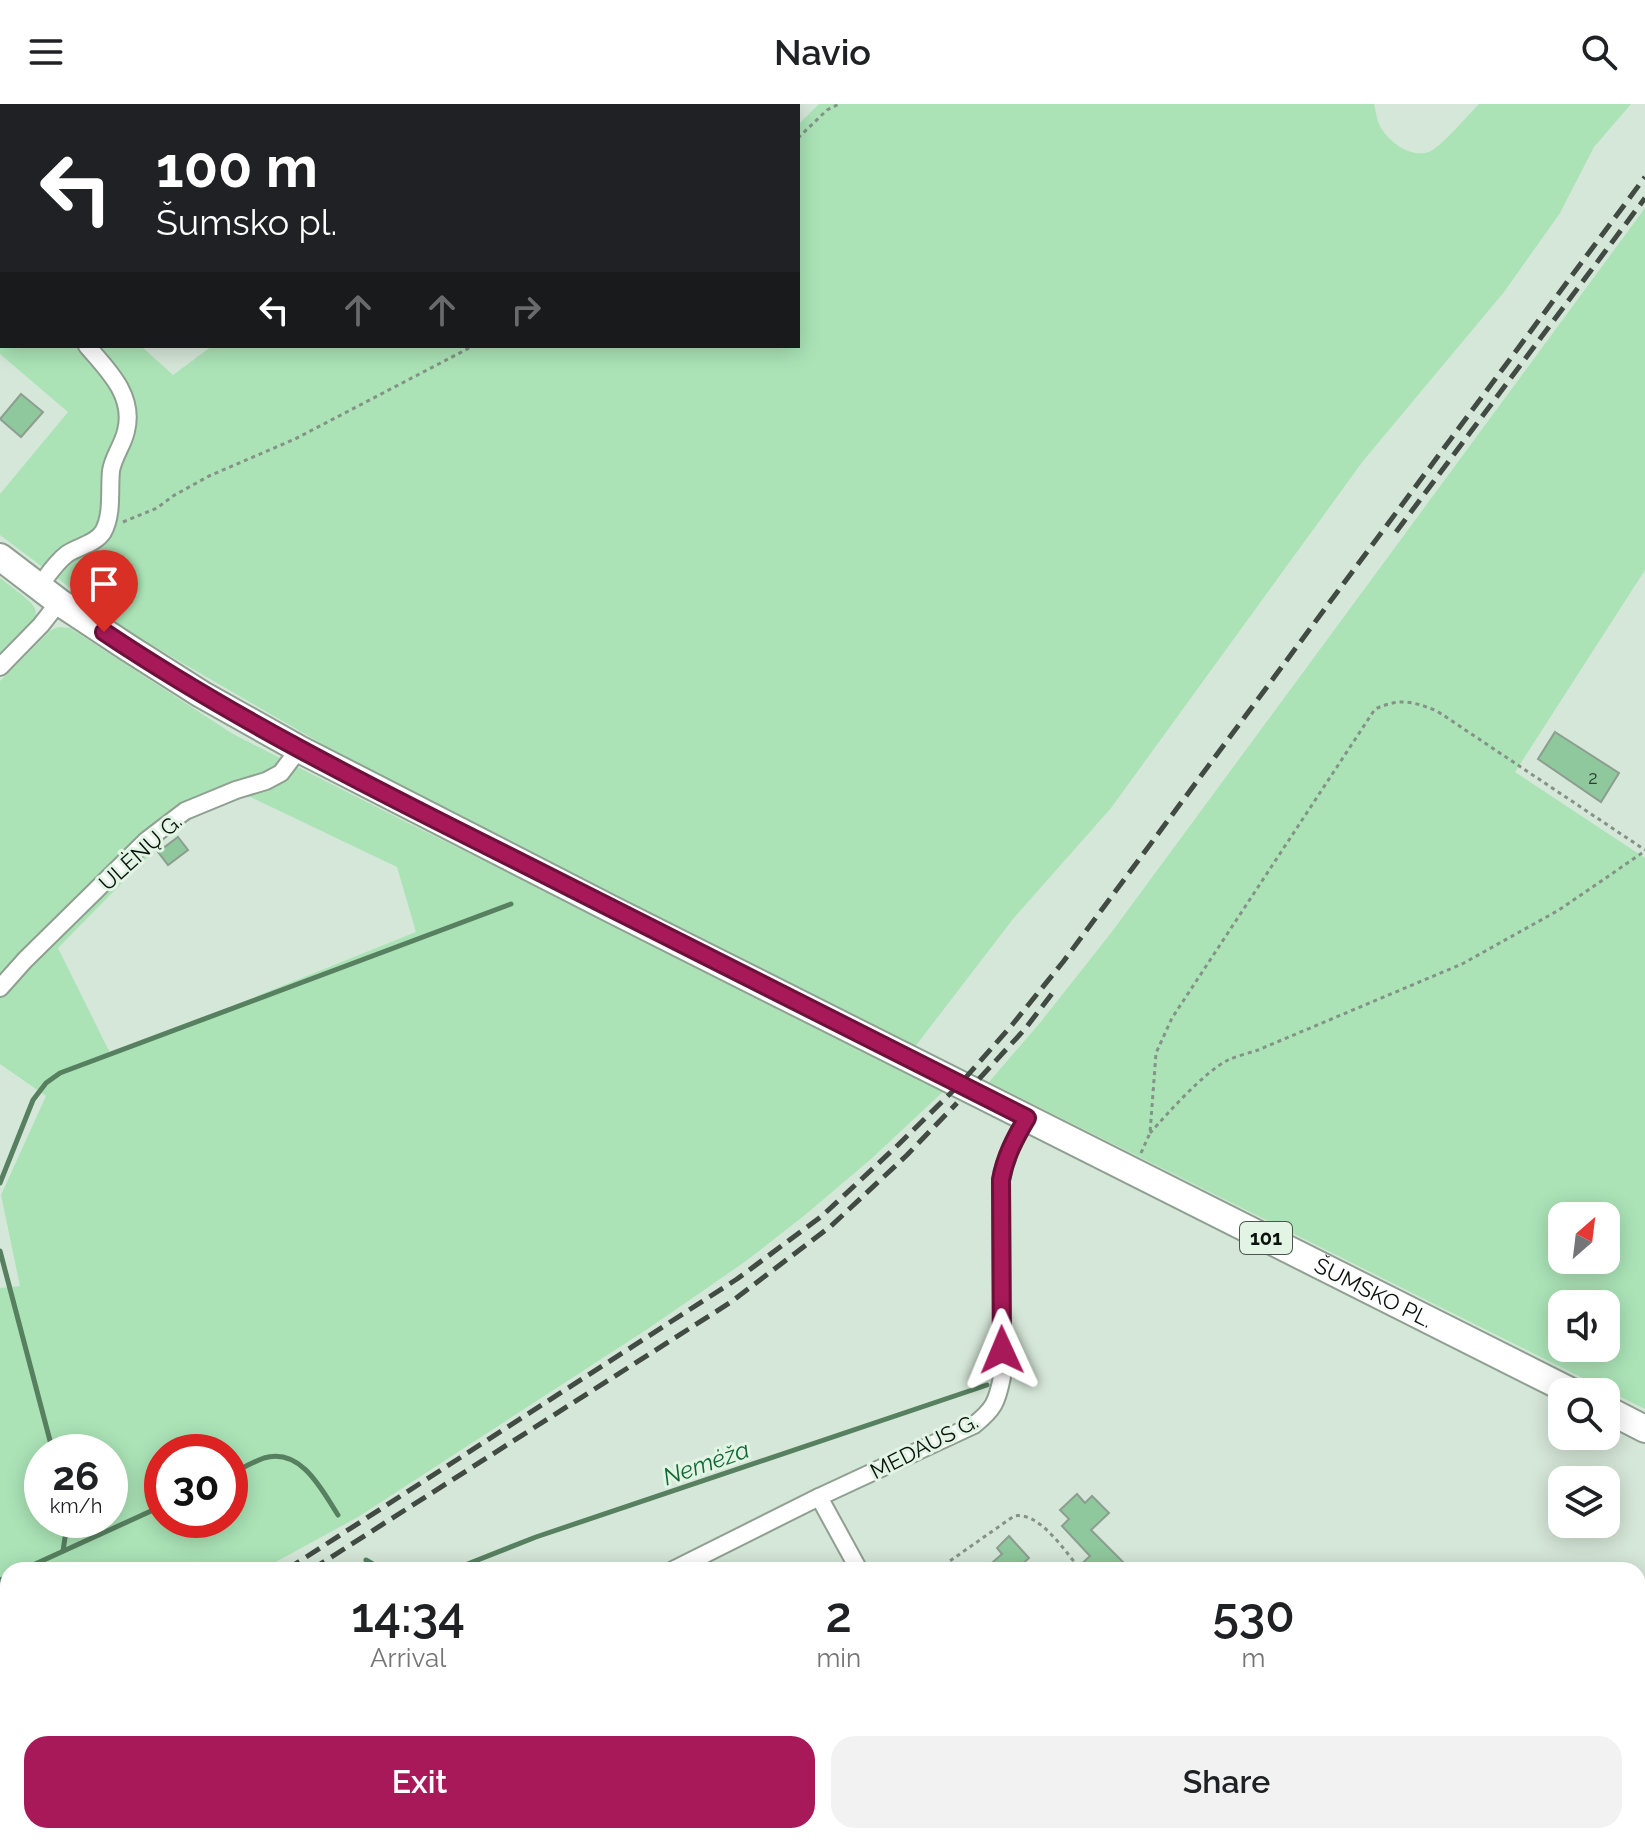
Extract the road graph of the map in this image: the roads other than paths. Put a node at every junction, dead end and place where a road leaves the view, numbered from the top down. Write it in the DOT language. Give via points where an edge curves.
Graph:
graph roads {
  1 [pos="89,348"];
  2 [pos="0,557"];
  3 [pos="49,594"];
  4 [pos="0,667"];
  5 [pos="299,749"];
  6 [pos="0,988"];
  7 [pos="1027,1118"];
  8 [pos="1548,1380"];
  9 [pos="1620,1416"];
  10 [pos="1645,1429"];
  11 [pos="819,1497"];
  12 [pos="689,1562"];
  13 [pos="855,1562"];
  1 -- 3 [label="street" via="115,378 129,415 112,468 104,530 55,565"];
  2 -- 3 [label="main road, 101"];
  3 -- 4 [label="street" via="41,625"];
  3 -- 5 [label="main road, 101" via="201,694"];
  5 -- 6 [label="street, ULĖNŲ G." via="281,773 185,811 147,840"];
  5 -- 7 [label="main road, ŠUMSKO PL. / 101"];
  7 -- 8 [label="main road, ŠUMSKO PL. / 101"];
  7 -- 11 [label="street, MEDAUS G." via="1001,1180 1002,1377 990,1412 974,1425"];
  9 -- 10 [label="main road"];
  11 -- 12 [label="street, MEDAUS G."];
  11 -- 13 [label="street"];
}
